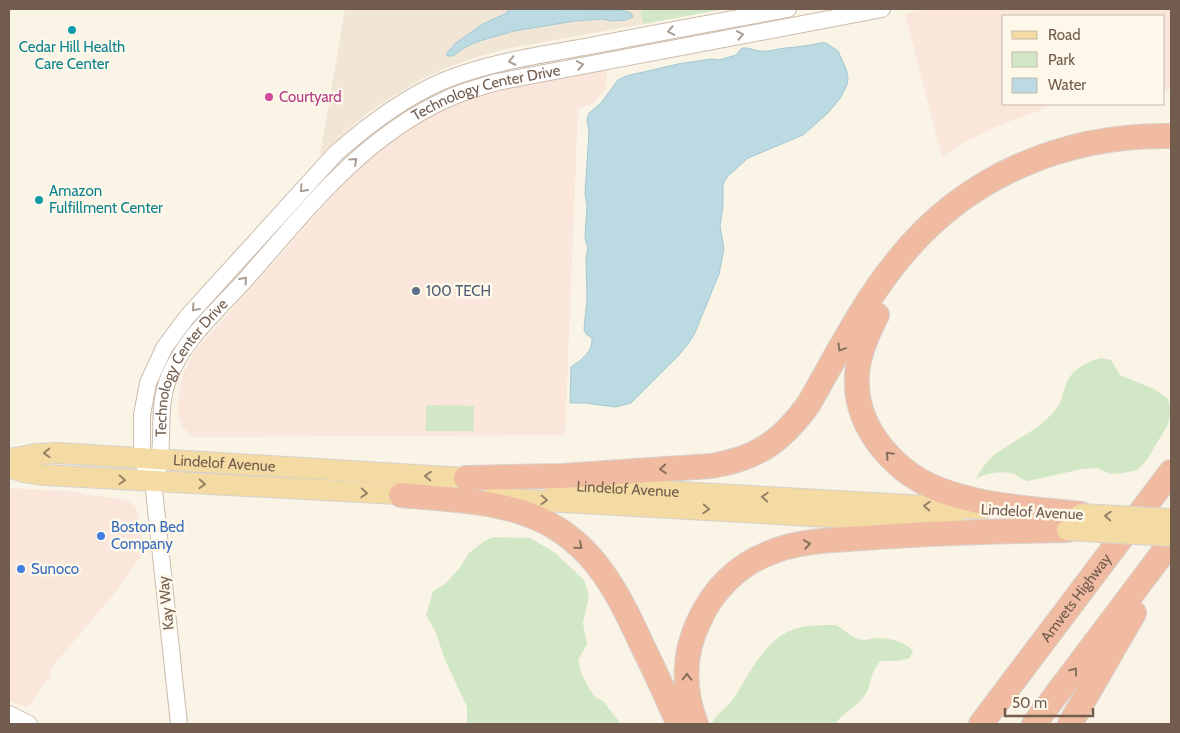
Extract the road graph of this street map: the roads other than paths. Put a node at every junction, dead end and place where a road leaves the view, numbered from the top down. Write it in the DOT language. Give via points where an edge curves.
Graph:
graph roads {
  1 [pos="788,9"];
  2 [pos="882,9"];
  3 [pos="1171,136"];
  4 [pos="1171,150"];
  5 [pos="1171,455"];
  6 [pos="9,459"];
  7 [pos="151,459"];
  8 [pos="9,468"];
  9 [pos="1171,472"];
  10 [pos="466,478"];
  11 [pos="153,481"];
  12 [pos="401,495"];
  13 [pos="1171,520"];
  14 [pos="1074,522"];
  15 [pos="1171,536"];
  16 [pos="1171,542"];
  17 [pos="1115,546"];
  18 [pos="1171,549"];
  19 [pos="1041,644"];
  20 [pos="9,714"];
  21 [pos="30,724"];
  22 [pos="179,724"];
  23 [pos="679,724"];
  24 [pos="696,724"];
  25 [pos="973,724"];
  26 [pos="981,724"];
  27 [pos="1034,724"];
  28 [pos="1070,724"];
  1 -- 7 [label="street, Technology Center Drive, one-way" via="493,65 442,82 358,133 319,170 164,348 153,369 142,416"];
  7 -- 2 [label="street, Technology Center Drive, one-way" via="165,388 186,347 343,171 401,124 449,98 498,82"];
  3 -- 10 [label="highway, one-way" via="1122,137 1061,150 1016,167 965,196 930,225 892,267 794,424 770,445 750,456 711,466 561,476"];
  14 -- 4 [label="highway, one-way" via="944,492 899,465 874,437 866,422 857,383 859,358 876,317 908,269 940,235 973,208 1022,179 1065,163 1123,151"];
  5 -- 17 [label="highway"];
  7 -- 6 [label="main road, Lindelof Avenue, one-way" via="36,454"];
  10 -- 7 [label="main road, Lindelof Avenue, one-way"];
  7 -- 11 [label="street, Technology Center Drive" via="158,470"];
  8 -- 11 [label="main road, Lindelof Avenue, one-way" via="35,474"];
  9 -- 17 [label="highway, Amvets Highway"];
  14 -- 10 [label="main road, Lindelof Avenue, one-way"];
  11 -- 12 [label="main road, Lindelof Avenue, one-way"];
  11 -- 22 [label="street, Kay Way"];
  12 -- 14 [label="main road, Lindelof Avenue, one-way"];
  12 -- 23 [label="highway, one-way" via="500,506 538,518 568,536 593,559 616,589"];
  13 -- 14 [label="main road, Lindelof Avenue, one-way, bridge"];
  14 -- 15 [label="main road, Lindelof Avenue, bridge"];
  24 -- 14 [label="highway, one-way" via="687,685 688,656 694,631 717,590 736,572 766,554 810,543"];
  27 -- 16 [label="highway, one-way"];
  17 -- 19 [label="highway, Amvets Highway"];
  18 -- 28 [label="highway"];
  19 -- 25 [label="highway"];
  19 -- 26 [label="highway, Amvets Highway"];
  20 -- 21 [label="street"];
}
